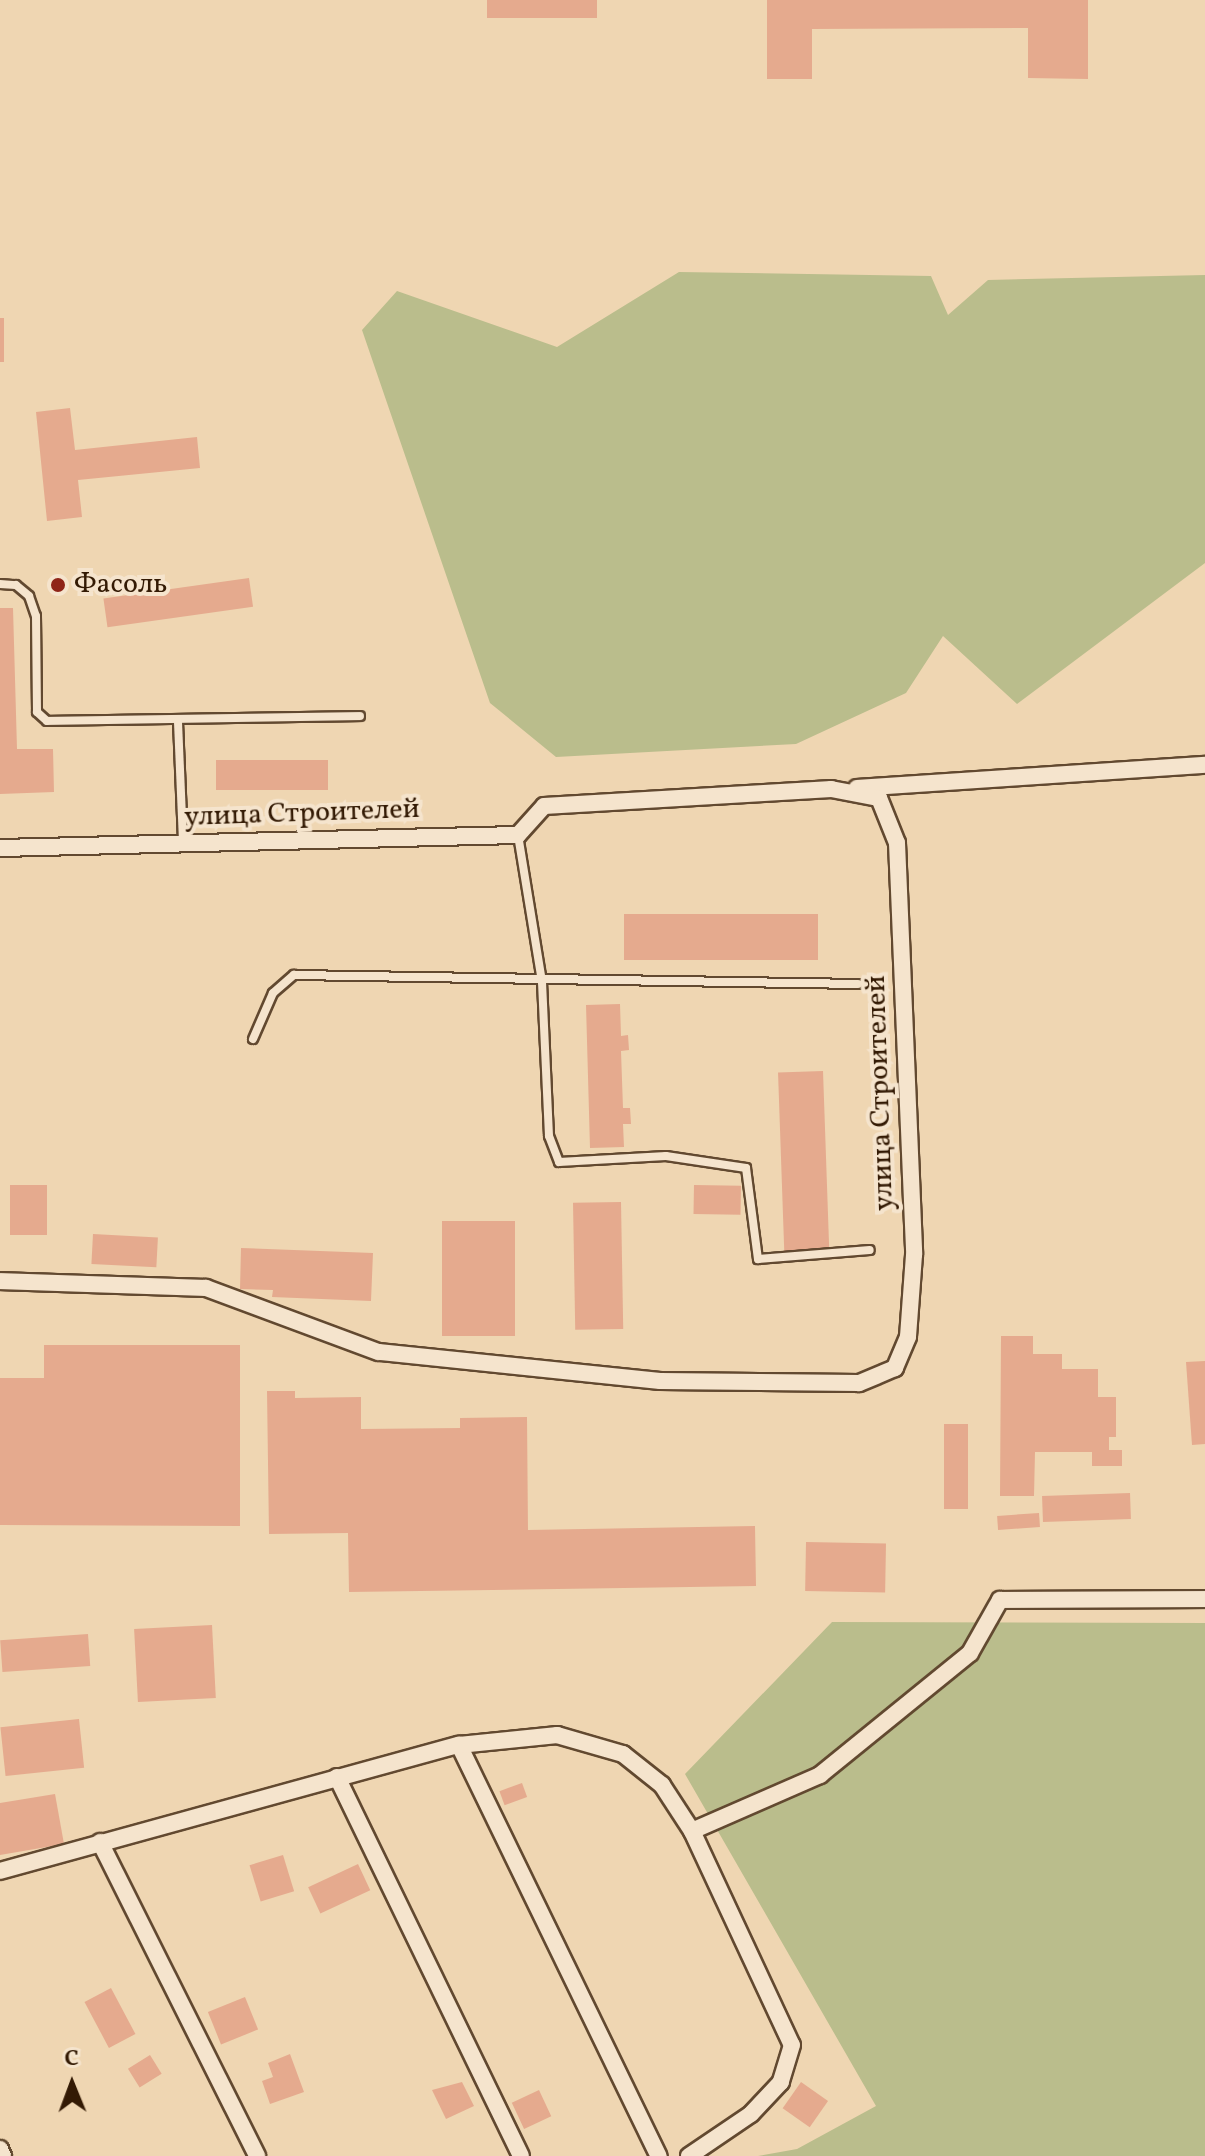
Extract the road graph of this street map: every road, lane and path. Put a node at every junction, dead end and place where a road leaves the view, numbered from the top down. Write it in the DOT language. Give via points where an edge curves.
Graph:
graph roads {
  1 [pos="0,584"];
  2 [pos="360,716"];
  3 [pos="178,722"];
  4 [pos="1205,765"];
  5 [pos="831,789"];
  6 [pos="518,835"];
  7 [pos="183,843"];
  8 [pos="0,848"];
  9 [pos="542,982"];
  10 [pos="858,984"];
  11 [pos="253,1039"];
  12 [pos="870,1250"];
  13 [pos="0,1281"];
  14 [pos="1205,1599"];
  15 [pos="459,1745"];
  16 [pos="337,1777"];
  17 [pos="692,1831"];
  18 [pos="100,1842"];
  19 [pos="0,1871"];
  20 [pos="0,2149"];
  21 [pos="3,2156"];
  22 [pos="257,2156"];
  23 [pos="521,2156"];
  24 [pos="659,2156"];
  25 [pos="689,2156"];
  1 -- 3 [label="lane" via="16,585 29,596 36,616 37,712 47,721"];
  2 -- 3 [label="lane"];
  3 -- 7 [label="lane"];
  4 -- 5 [label="street"];
  5 -- 6 [label="street, улица Строителей" via="544,806"];
  5 -- 13 [label="street, улица Строителей" via="879,798 897,843 914,1255 908,1337 895,1368 859,1383 660,1381 378,1352 206,1288"];
  6 -- 7 [label="street, улица Строителей"];
  6 -- 9 [label="lane"];
  7 -- 8 [label="street, улица Строителей"];
  9 -- 10 [label="lane"];
  9 -- 11 [label="lane" via="294,975 273,993"];
  9 -- 12 [label="lane" via="549,1136 559,1162 666,1156 746,1168 758,1259"];
  14 -- 17 [label="street" via="1000,1600 970,1653 820,1775"];
  15 -- 16 [label="street"];
  15 -- 17 [label="street" via="557,1735 623,1754 662,1785"];
  15 -- 24 [label="street"];
  16 -- 18 [label="street"];
  16 -- 23 [label="street"];
  17 -- 25 [label="street" via="792,2045 781,2082 751,2114"];
  18 -- 19 [label="street"];
  18 -- 22 [label="street"];
  20 -- 21 [label="street"];
}
